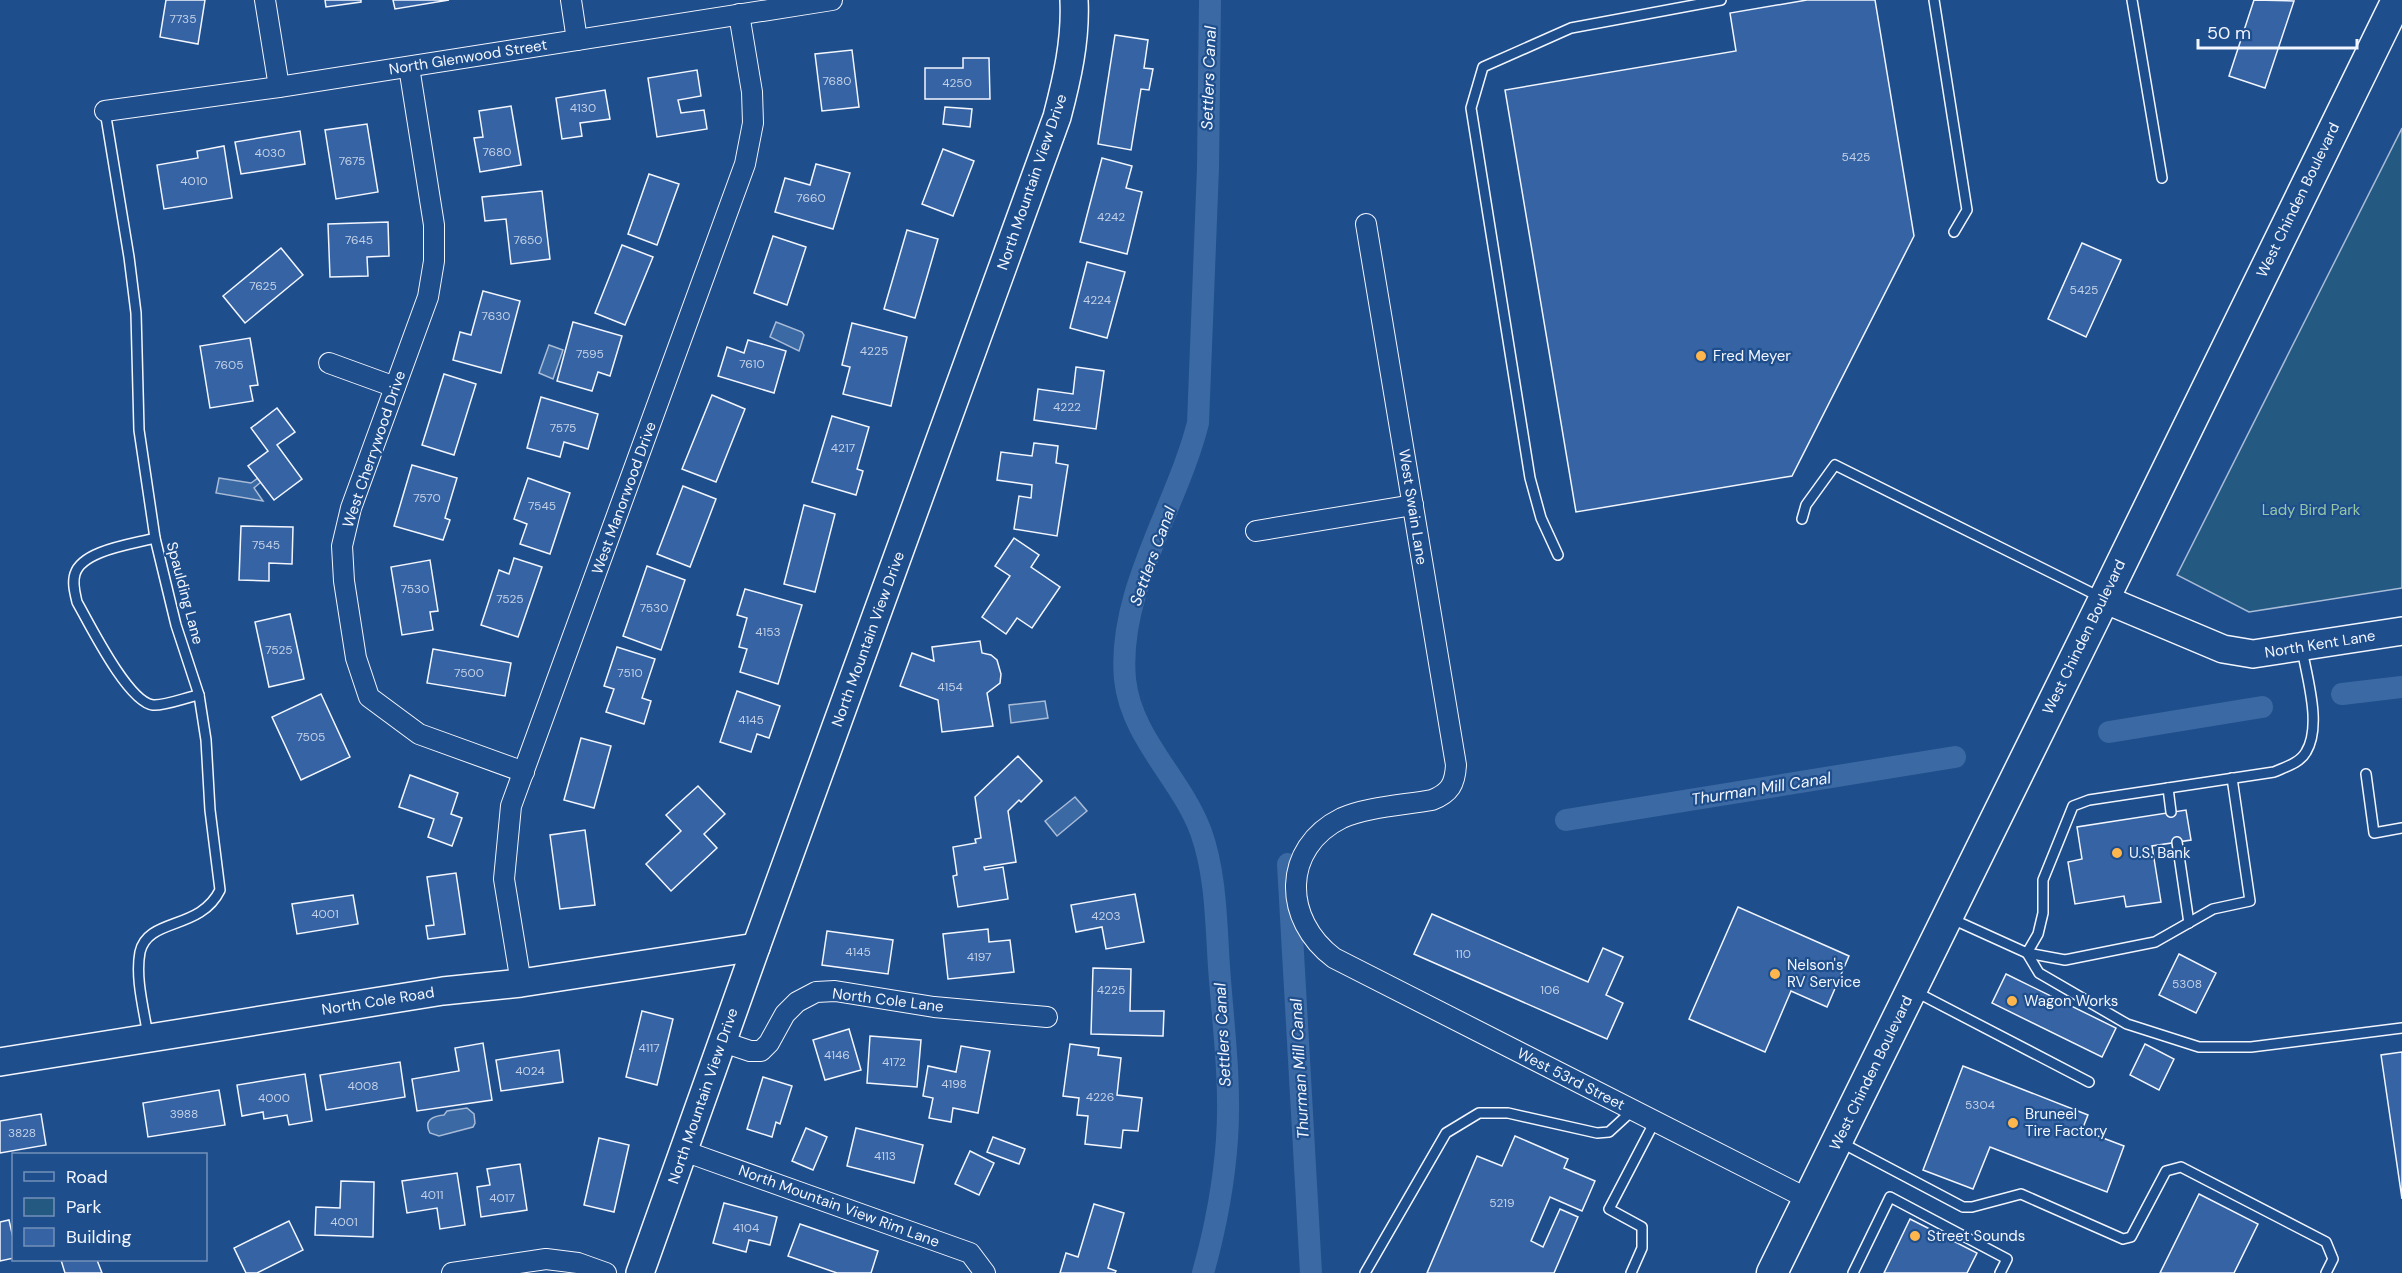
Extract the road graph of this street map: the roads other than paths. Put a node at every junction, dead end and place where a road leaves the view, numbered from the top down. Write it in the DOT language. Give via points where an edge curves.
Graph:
graph roads {
  1 [pos="265,0"];
  2 [pos="570,0"];
  3 [pos="832,0"];
  4 [pos="1074,0"];
  5 [pos="1721,0"];
  6 [pos="1934,0"];
  7 [pos="2132,0"];
  8 [pos="2397,0"];
  9 [pos="740,14"];
  10 [pos="577,40"];
  11 [pos="409,67"];
  12 [pos="279,87"];
  13 [pos="105,111"];
  14 [pos="2163,178"];
  15 [pos="1366,224"];
  16 [pos="1954,232"];
  17 [pos="328,363"];
  18 [pos="395,387"];
  19 [pos="1413,505"];
  20 [pos="1802,519"];
  21 [pos="1256,531"];
  22 [pos="155,538"];
  23 [pos="1558,555"];
  24 [pos="2104,599"];
  25 [pos="2402,631"];
  26 [pos="2302,647"];
  27 [pos="199,695"];
  28 [pos="524,772"];
  29 [pos="2366,774"];
  30 [pos="2232,778"];
  31 [pos="2168,788"];
  32 [pos="1450,789"];
  33 [pos="2171,812"];
  34 [pos="2402,828"];
  35 [pos="2177,842"];
  36 [pos="1947,916"];
  37 [pos="2189,923"];
  38 [pos="756,947"];
  39 [pos="2027,952"];
  40 [pos="521,983"];
  41 [pos="1912,989"];
  42 [pos="1047,1017"];
  43 [pos="2402,1028"];
  44 [pos="148,1038"];
  45 [pos="723,1042"];
  46 [pos="0,1062"];
  47 [pos="2089,1082"];
  48 [pos="1633,1110"];
  49 [pos="1655,1121"];
  50 [pos="1838,1141"];
  51 [pos="684,1151"];
  52 [pos="1808,1199"];
  53 [pos="452,1273"];
  54 [pos="606,1273"];
  55 [pos="640,1273"];
  56 [pos="985,1273"];
  57 [pos="1365,1273"];
  58 [pos="1630,1273"];
  59 [pos="1772,1273"];
  60 [pos="1852,1273"];
  61 [pos="2000,1273"];
  62 [pos="2326,1273"];
  1 -- 12 [label="street"];
  2 -- 10 [label="street"];
  3 -- 9 [label="street, North Glenwood Street"];
  4 -- 38 [label="main road, North Mountain View Drive" via="1070,63 1057,117"];
  5 -- 23 [label="lane" via="1571,28 1483,67 1471,108 1530,478 1541,518"];
  6 -- 16 [label="lane" via="1967,210"];
  7 -- 14 [label="lane"];
  8 -- 24 [label="main road, West Chinden Boulevard"];
  9 -- 10 [label="street, North Glenwood Street"];
  9 -- 28 [label="street, West Manorwood Drive" via="752,92 753,123 745,164"];
  10 -- 11 [label="street, North Glenwood Street"];
  11 -- 12 [label="street, North Glenwood Street"];
  11 -- 18 [label="street, West Cherrywood Drive" via="434,225 434,261 428,297"];
  12 -- 13 [label="street, North Glenwood Street"];
  13 -- 22 [label="lane, Spaulding Lane" via="136,313 139,430"];
  15 -- 19 [label="street, West Swain Lane"];
  17 -- 18 [label="street"];
  18 -- 28 [label="street, West Cherrywood Drive" via="351,508 342,546 344,581 362,678 369,697 418,734"];
  19 -- 21 [label="street"];
  19 -- 32 [label="street, West Swain Lane" via="1456,765"];
  20 -- 24 [label="lane" via="1806,504 1835,465"];
  22 -- 27 [label="lane, Spaulding Lane" via="176,626"];
  22 -- 27 [label="lane" via="97,553 83,561 75,573 77,602 128,688 141,700 154,705"];
  24 -- 26 [label="main road, North Kent Lane" via="2223,649 2253,654"];
  24 -- 36 [label="main road, West Chinden Boulevard"];
  25 -- 26 [label="main road, North Kent Lane"];
  26 -- 30 [label="lane" via="2314,728 2306,753 2274,772"];
  27 -- 44 [label="lane, Spaulding Lane" via="220,890 202,913 158,929 146,939 139,964"];
  28 -- 40 [label="street, West Manorwood Drive" via="511,806 504,879"];
  29 -- 34 [label="lane" via="2374,833"];
  30 -- 31 [label="lane"];
  30 -- 37 [label="lane" via="2250,901 2213,909"];
  31 -- 33 [label="lane"];
  31 -- 39 [label="lane" via="2073,806 2043,880 2043,913 2038,934"];
  32 -- 48 [label="street, West 53rd Street" via="1432,800 1342,818 1313,840 1297,874 1299,912 1308,934 1334,958"];
  35 -- 37 [label="lane"];
  36 -- 39 [label="lane"];
  36 -- 41 [label="main road, West Chinden Boulevard"];
  37 -- 39 [label="lane" via="2155,942 2065,960"];
  38 -- 40 [label="main road, North Cole Road"];
  38 -- 45 [label="main road, North Mountain View Drive"];
  39 -- 43 [label="lane" via="2039,973 2127,1024 2199,1047 2251,1047"];
  40 -- 44 [label="main road, North Cole Road" via="443,991"];
  41 -- 47 [label="lane"];
  41 -- 50 [label="main road, West Chinden Boulevard"];
  42 -- 45 [label="street, North Cole Lane" via="934,1007 835,991 816,992 796,1002 784,1014 761,1052"];
  44 -- 46 [label="main road, North Cole Road"];
  45 -- 51 [label="main road, North Mountain View Drive"];
  48 -- 49 [label="street, West 53rd Street"];
  48 -- 57 [label="lane" via="1609,1132 1597,1133 1508,1113 1479,1113 1446,1133"];
  49 -- 52 [label="street, West 53rd Street"];
  49 -- 58 [label="lane" via="1609,1209 1641,1227 1642,1248"];
  50 -- 52 [label="main road, West Chinden Boulevard"];
  50 -- 62 [label="lane" via="1963,1207 2021,1194 2123,1239 2131,1237 2166,1171 2181,1167 2326,1242 2332,1258"];
  51 -- 55 [label="main road, North Mountain View Drive"];
  51 -- 56 [label="street, North Mountain View Rim Lane" via="970,1253"];
  52 -- 59 [label="main road, West Chinden Boulevard"];
  53 -- 54 [label="street" via="546,1259 578,1263"];
  60 -- 61 [label="lane" via="1890,1197 2007,1259"];
}
